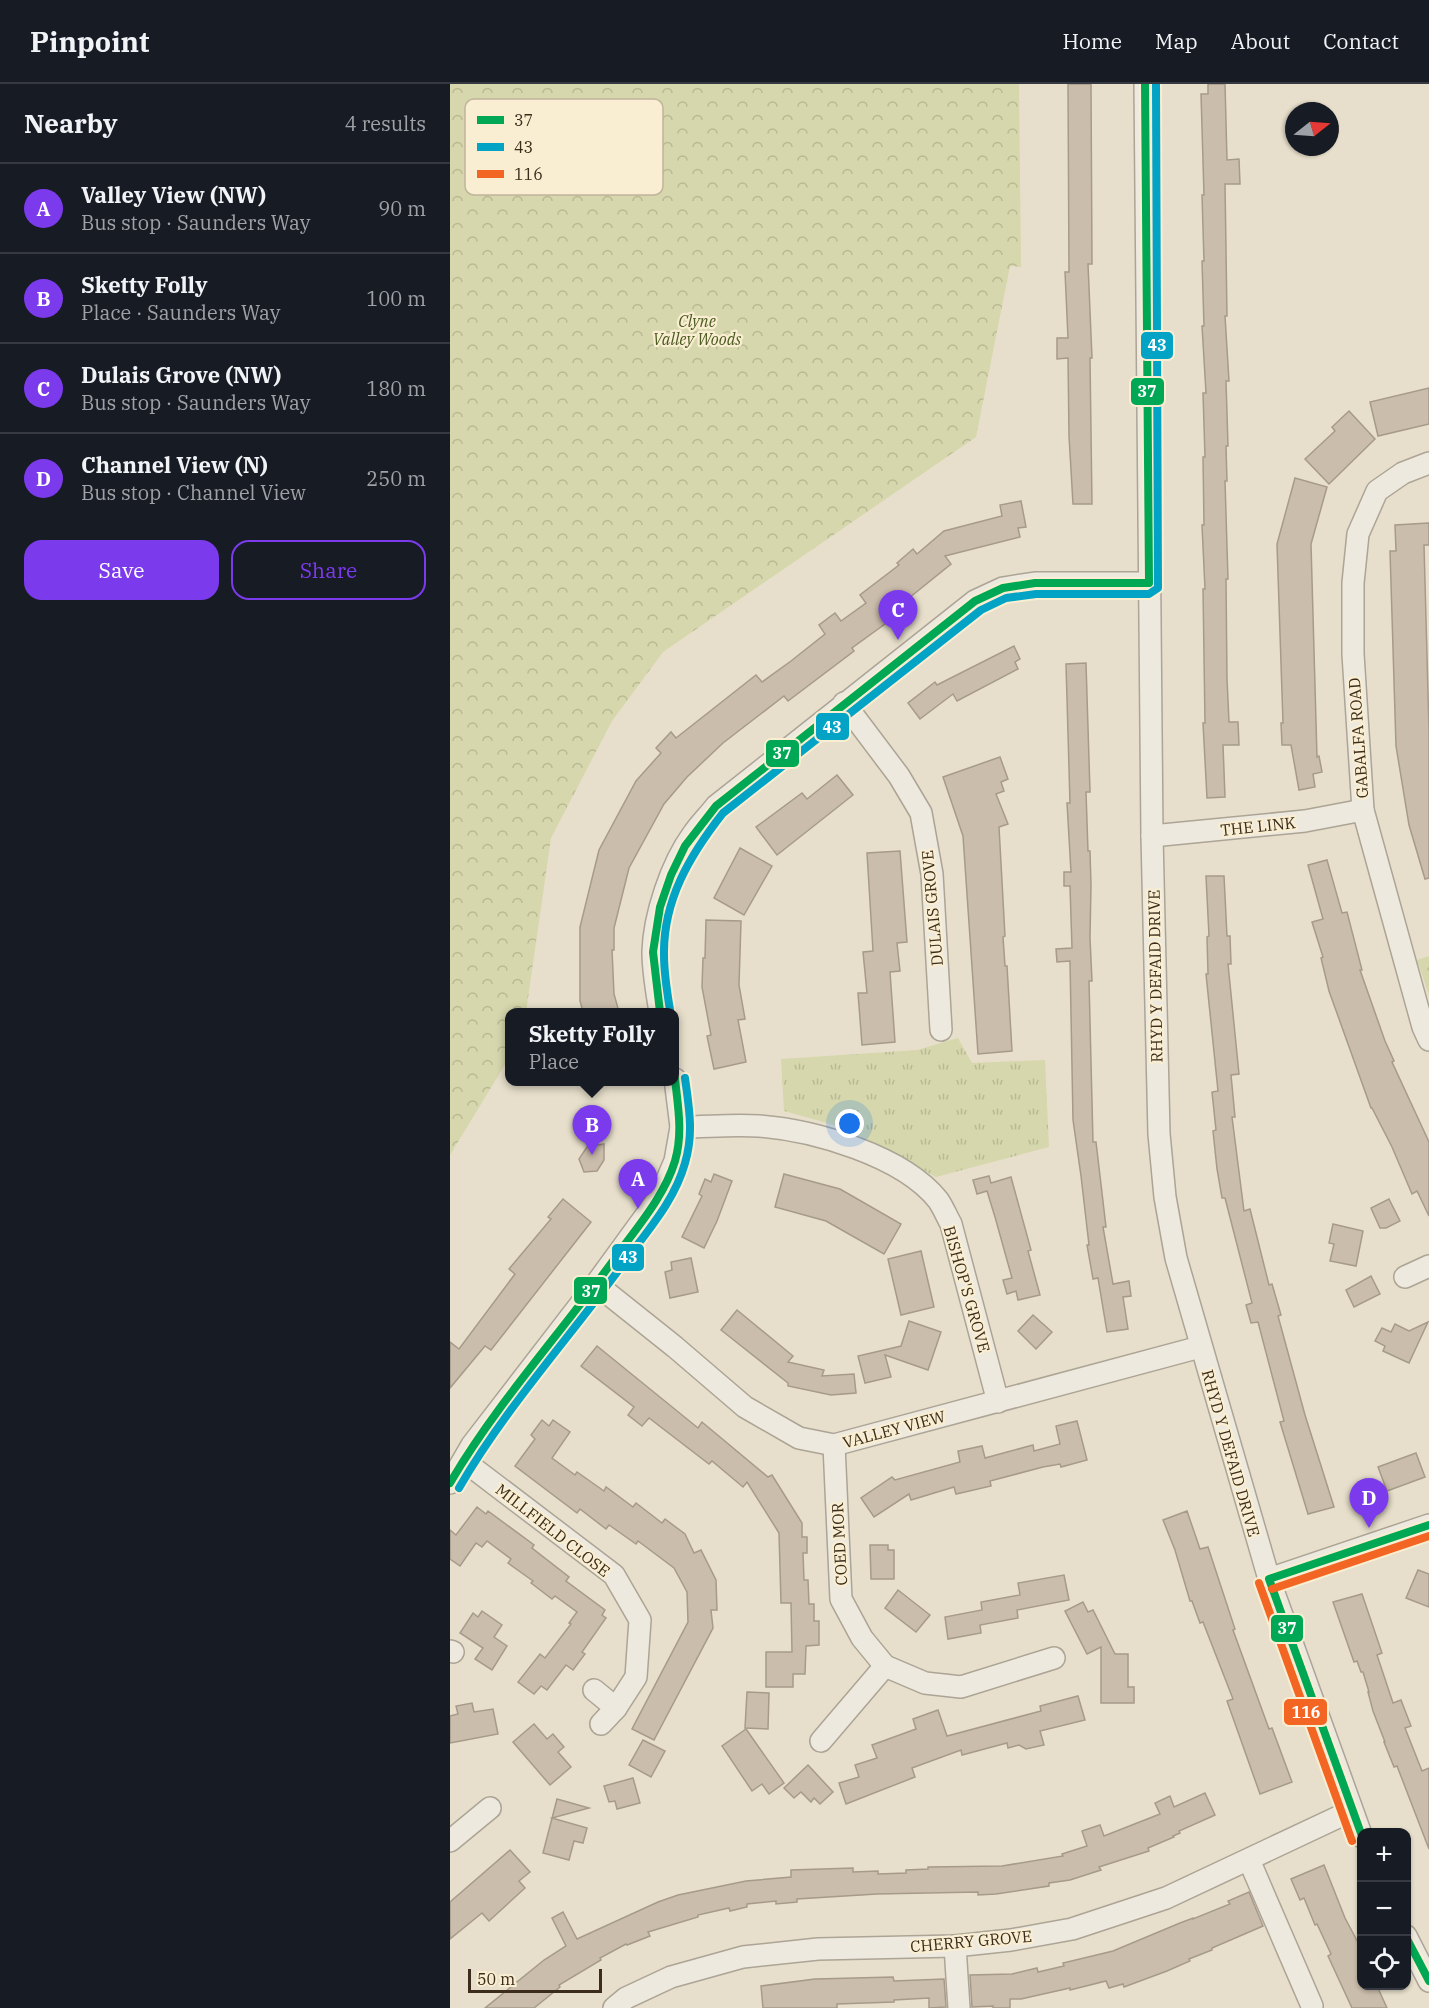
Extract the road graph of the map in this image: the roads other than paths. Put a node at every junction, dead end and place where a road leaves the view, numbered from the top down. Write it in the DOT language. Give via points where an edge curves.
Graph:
graph roads {
  1 [pos="1145,84"];
  2 [pos="1429,463"];
  3 [pos="1149,583"];
  4 [pos="844,703"];
  5 [pos="1363,810"];
  6 [pos="1152,836"];
  7 [pos="659,1008"];
  8 [pos="941,1030"];
  9 [pos="1429,1040"];
  10 [pos="676,1086"];
  11 [pos="681,1127"];
  12 [pos="1429,1266"];
  13 [pos="1406,1277"];
  14 [pos="596,1284"];
  15 [pos="1200,1347"];
  16 [pos="998,1402"];
  17 [pos="834,1444"];
  18 [pos="462,1451"];
  19 [pos="450,1483"];
  20 [pos="1429,1525"];
  21 [pos="1269,1579"];
  22 [pos="1054,1658"];
  23 [pos="885,1666"];
  24 [pos="594,1690"];
  25 [pos="616,1708"];
  26 [pos="601,1724"];
  27 [pos="821,1741"];
  28 [pos="490,1808"];
  29 [pos="1351,1811"];
  30 [pos="1358,1828"];
  31 [pos="450,1841"];
  32 [pos="1249,1860"];
  33 [pos="1411,1944"];
  34 [pos="955,1946"];
  35 [pos="1429,1981"];
  36 [pos="1312,2006"];
  37 [pos="614,2008"];
  38 [pos="959,2008"];
  1 -- 3 [label="street, RHYD Y DEFAID DRIVE"];
  2 -- 5 [label="street, GABALFA ROAD" via="1403,473 1377,491 1358,534 1353,654"];
  3 -- 4 [label="street" via="1035,582 1003,588 975,601"];
  3 -- 6 [label="street, RHYD Y DEFAID DRIVE"];
  4 -- 7 [label="street" via="716,806 692,836 673,870 659,911 653,952"];
  4 -- 8 [label="street, DULAIS GROVE" via="899,776 921,813 932,874"];
  5 -- 6 [label="street, THE LINK" via="1305,821"];
  5 -- 9 [label="street, GABALFA ROAD"];
  6 -- 15 [label="street, RHYD Y DEFAID DRIVE" via="1159,1134 1176,1258"];
  10 -- 11 [label="street"];
  11 -- 14 [label="street" via="675,1161 660,1196"];
  11 -- 16 [label="street, BISHOP'S GROVE" via="759,1126 812,1134 904,1170 938,1200 951,1224"];
  12 -- 13 [label="street"];
  14 -- 17 [label="street, VALLEY VIEW" via="745,1407 799,1438"];
  14 -- 18 [label="street"];
  15 -- 16 [label="street, VALLEY VIEW"];
  15 -- 21 [label="street, RHYD Y DEFAID DRIVE"];
  16 -- 17 [label="street, VALLEY VIEW"];
  17 -- 23 [label="street, COED MOR" via="842,1599 862,1638"];
  18 -- 19 [label="street"];
  18 -- 25 [label="street, MILLFIELD CLOSE" via="614,1575 640,1620 636,1677"];
  20 -- 21 [label="street"];
  21 -- 29 [label="street, RHYD Y DEFAID DRIVE"];
  22 -- 23 [label="street, COED MOR" via="961,1687 925,1683"];
  23 -- 27 [label="street"];
  24 -- 25 [label="street"];
  25 -- 26 [label="street, MILLFIELD CLOSE"];
  28 -- 31 [label="street"];
  29 -- 30 [label="street, RHYD Y DEFAID DRIVE"];
  29 -- 32 [label="street, CHERRY GROVE"];
  32 -- 34 [label="street, CHERRY GROVE" via="1166,1898 1072,1929"];
  32 -- 36 [label="street"];
  33 -- 35 [label="street"];
  34 -- 37 [label="street, CHERRY GROVE" via="818,1949 743,1957 671,1977 626,1998"];
  34 -- 38 [label="street"];
}
